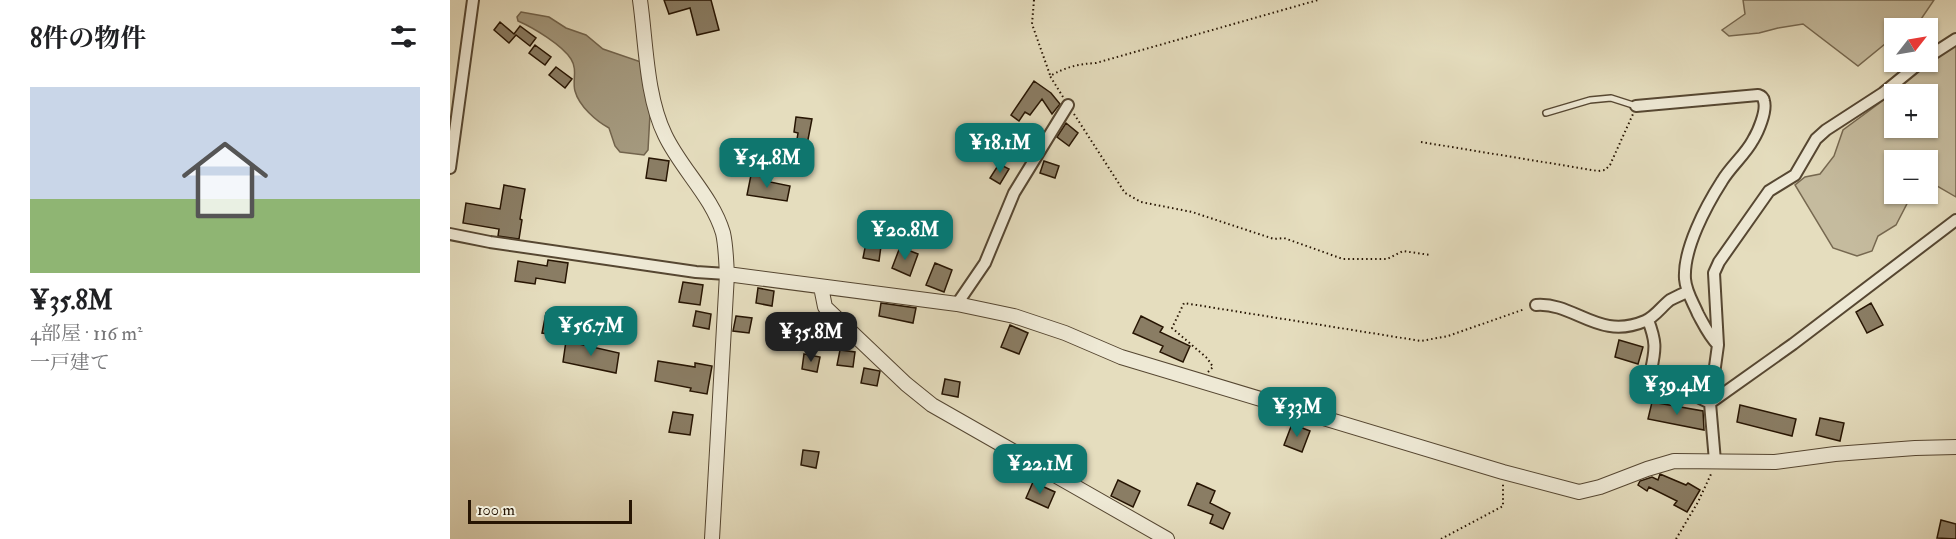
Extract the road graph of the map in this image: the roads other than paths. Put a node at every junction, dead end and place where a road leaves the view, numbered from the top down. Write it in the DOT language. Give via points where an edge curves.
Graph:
graph roads {
  1 [pos="473,0"];
  2 [pos="640,0"];
  3 [pos="1956,39"];
  4 [pos="1938,51"];
  5 [pos="1909,72"];
  6 [pos="1068,105"];
  7 [pos="1636,106"];
  8 [pos="1546,113"];
  9 [pos="450,168"];
  10 [pos="1956,220"];
  11 [pos="450,234"];
  12 [pos="727,274"];
  13 [pos="821,287"];
  14 [pos="1688,292"];
  15 [pos="957,304"];
  16 [pos="1536,305"];
  17 [pos="1648,320"];
  18 [pos="1718,345"];
  19 [pos="1710,403"];
  20 [pos="1956,447"];
  21 [pos="1715,461"];
  22 [pos="712,539"];
  23 [pos="1167,539"];
  1 -- 9 [label="street"];
  2 -- 12 [label="street" via="653,101 664,134 713,209 723,235"];
  3 -- 4 [label="street"];
  5 -- 18 [label="street" via="1816,140 1796,175 1769,191 1719,262 1714,273"];
  6 -- 15 [label="street" via="1014,193 985,264"];
  7 -- 8 [label="lane" via="1611,98"];
  7 -- 14 [label="street" via="1758,95 1764,101 1753,140 1722,181 1697,230 1687,262"];
  10 -- 19 [label="street"];
  11 -- 12 [label="street"];
  12 -- 13 [label="street"];
  12 -- 22 [label="street"];
  13 -- 15 [label="street"];
  13 -- 23 [label="street" via="825,307 932,405"];
  14 -- 17 [label="street" via="1670,300"];
  14 -- 18 [label="street" via="1710,337"];
  15 -- 21 [label="street" via="1014,316 1121,357 1579,492 1674,461"];
  16 -- 17 [label="street" via="1546,304 1611,327"];
  17 -- 19 [label="street" via="1655,338 1651,370 1655,376"];
  18 -- 19 [label="street"];
  19 -- 21 [label="street"];
  20 -- 21 [label="street" via="1835,454 1775,462"];
}
